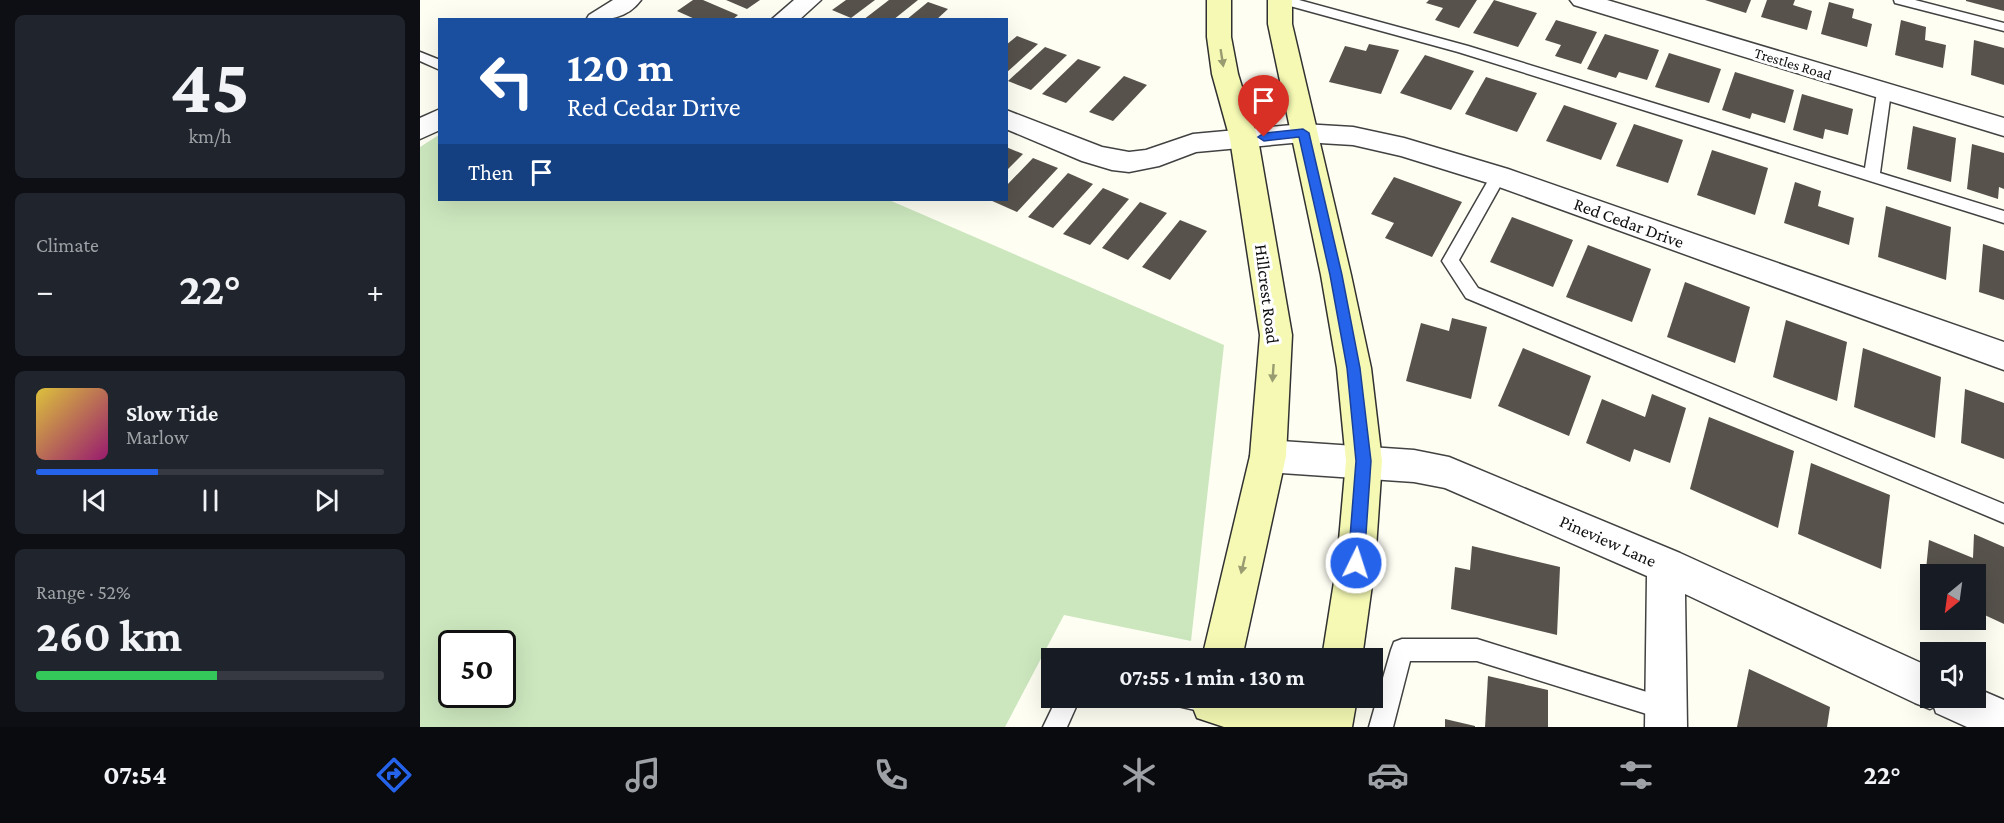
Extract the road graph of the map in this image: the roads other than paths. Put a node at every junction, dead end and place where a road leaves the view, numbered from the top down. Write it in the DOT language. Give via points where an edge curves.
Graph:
graph roads {
  1 [pos="629,0"];
  2 [pos="809,0"];
  3 [pos="1218,0"];
  4 [pos="1282,0"];
  5 [pos="1581,0"];
  6 [pos="1900,0"];
  7 [pos="601,18"];
  8 [pos="786,18"];
  9 [pos="2004,27"];
  10 [pos="420,56"];
  11 [pos="438,65"];
  12 [pos="1884,92"];
  13 [pos="438,119"];
  14 [pos="1008,120"];
  15 [pos="2004,127"];
  16 [pos="420,130"];
  17 [pos="1303,133"];
  18 [pos="1244,139"];
  19 [pos="1498,176"];
  20 [pos="1872,176"];
  21 [pos="2004,218"];
  22 [pos="2004,356"];
  23 [pos="1268,456"];
  24 [pos="1364,461"];
  25 [pos="2004,514"];
  26 [pos="1666,566"];
  27 [pos="1224,648"];
  28 [pos="1343,648"];
  29 [pos="1920,683"];
  30 [pos="1065,708"];
  31 [pos="1214,708"];
  32 [pos="1334,708"];
  33 [pos="1973,708"];
  34 [pos="1666,718"];
  35 [pos="2004,722"];
  36 [pos="1055,727"];
  37 [pos="1308,727"];
  38 [pos="1331,727"];
  39 [pos="1381,727"];
  1 -- 7 [label="street"];
  2 -- 8 [label="street"];
  3 -- 18 [label="main road, Hillcrest Road, one-way" via="1225,74"];
  4 -- 17 [label="main road" via="1280,24"];
  4 -- 20 [label="lane" via="1464,49"];
  5 -- 12 [label="street, Trestles Road"];
  6 -- 9 [label="lane"];
  10 -- 11 [label="lane"];
  12 -- 15 [label="street, Trestles Road"];
  12 -- 20 [label="lane"];
  13 -- 16 [label="street"];
  14 -- 18 [label="street, Red Cedar Drive" via="1092,154 1129,162 1193,143"];
  17 -- 18 [label="street, Red Cedar Drive"];
  17 -- 19 [label="street, Red Cedar Drive" via="1353,136 1404,147"];
  17 -- 24 [label="main road" via="1354,368"];
  18 -- 23 [label="main road, Hillcrest Road, one-way" via="1276,335"];
  19 -- 22 [label="street, Red Cedar Drive"];
  19 -- 25 [label="lane" via="1450,261 1472,292"];
  20 -- 21 [label="lane"];
  23 -- 24 [label="street, Pineview Lane"];
  23 -- 27 [label="main road, Hillcrest Road, one-way"];
  24 -- 26 [label="street, Pineview Lane" via="1449,473"];
  24 -- 28 [label="main road" via="1356,563"];
  26 -- 29 [label="street, Pineview Lane"];
  26 -- 34 [label="street"];
  30 -- 36 [label="lane"];
  31 -- 37 [label="main road"];
  32 -- 38 [label="main road"];
  33 -- 35 [label="street"];
  34 -- 39 [label="lane" via="1477,650 1402,650"];
}
